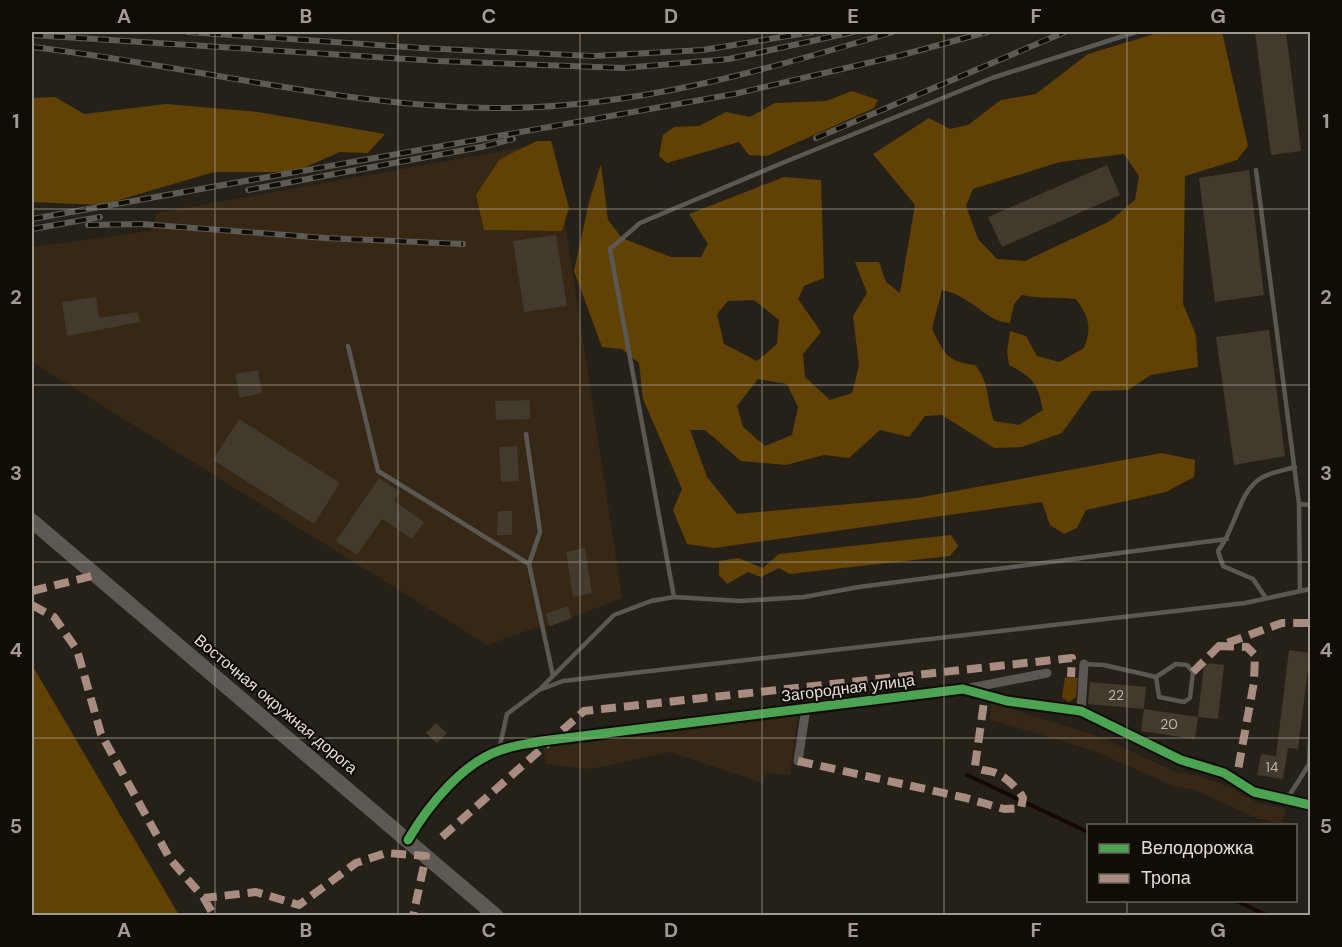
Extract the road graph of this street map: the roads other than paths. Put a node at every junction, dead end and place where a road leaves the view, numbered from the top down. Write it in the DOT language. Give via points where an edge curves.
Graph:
graph roads {
  1 [pos="1136,32"];
  2 [pos="1256,170"];
  3 [pos="348,346"];
  4 [pos="526,434"];
  5 [pos="1295,467"];
  6 [pos="1299,504"];
  7 [pos="1311,505"];
  8 [pos="32,521"];
  9 [pos="1227,539"];
  10 [pos="529,564"];
  11 [pos="1311,589"];
  12 [pos="1300,591"];
  13 [pos="674,597"];
  14 [pos="1266,598"];
  15 [pos="1084,664"];
  16 [pos="1047,673"];
  17 [pos="553,676"];
  18 [pos="1156,677"];
  19 [pos="963,689"];
  20 [pos="539,690"];
  21 [pos="806,708"];
  22 [pos="1081,711"];
  23 [pos="1311,740"];
  24 [pos="499,750"];
  25 [pos="798,761"];
  26 [pos="1309,766"];
  27 [pos="1287,799"];
  28 [pos="1311,805"];
  29 [pos="408,840"];
  30 [pos="496,915"];
  1 -- 13 [label="lane" via="992,78 787,161 640,223 609,249"];
  2 -- 5 [label="lane"];
  3 -- 10 [label="lane" via="378,471"];
  4 -- 10 [label="lane" via="540,531"];
  5 -- 6 [label="lane"];
  5 -- 9 [label="lane" via="1263,476 1246,489"];
  6 -- 7 [label="lane"];
  6 -- 12 [label="lane"];
  8 -- 29 [label="main road, Восточная окружная дорога"];
  9 -- 13 [label="lane" via="804,597 740,601"];
  9 -- 14 [label="lane" via="1218,551 1223,566 1253,579"];
  10 -- 17 [label="lane"];
  11 -- 12 [label="lane"];
  12 -- 14 [label="lane"];
  13 -- 17 [label="lane" via="614,615"];
  14 -- 20 [label="lane" via="563,681"];
  15 -- 18 [label="lane"];
  15 -- 22 [label="street"];
  16 -- 19 [label="street"];
  17 -- 20 [label="lane"];
  18 -- 18 [label="lane" via="1159,697 1184,702 1190,698 1193,672 1187,665 1176,664"];
  19 -- 21 [label="street, Загородная улица"];
  19 -- 22 [label="street, Загородная улица" via="1008,701"];
  20 -- 24 [label="lane" via="507,714"];
  21 -- 24 [label="street, Загородная улица" via="542,741"];
  21 -- 25 [label="street"];
  22 -- 27 [label="street, Загородная улица" via="1181,760 1224,773 1254,792"];
  23 -- 26 [label="lane"];
  24 -- 29 [label="street, Загородная улица" via="462,773 421,817"];
  26 -- 27 [label="lane"];
  27 -- 28 [label="street, Загородная улица"];
  29 -- 30 [label="main road, Восточная окружная дорога"];
}
